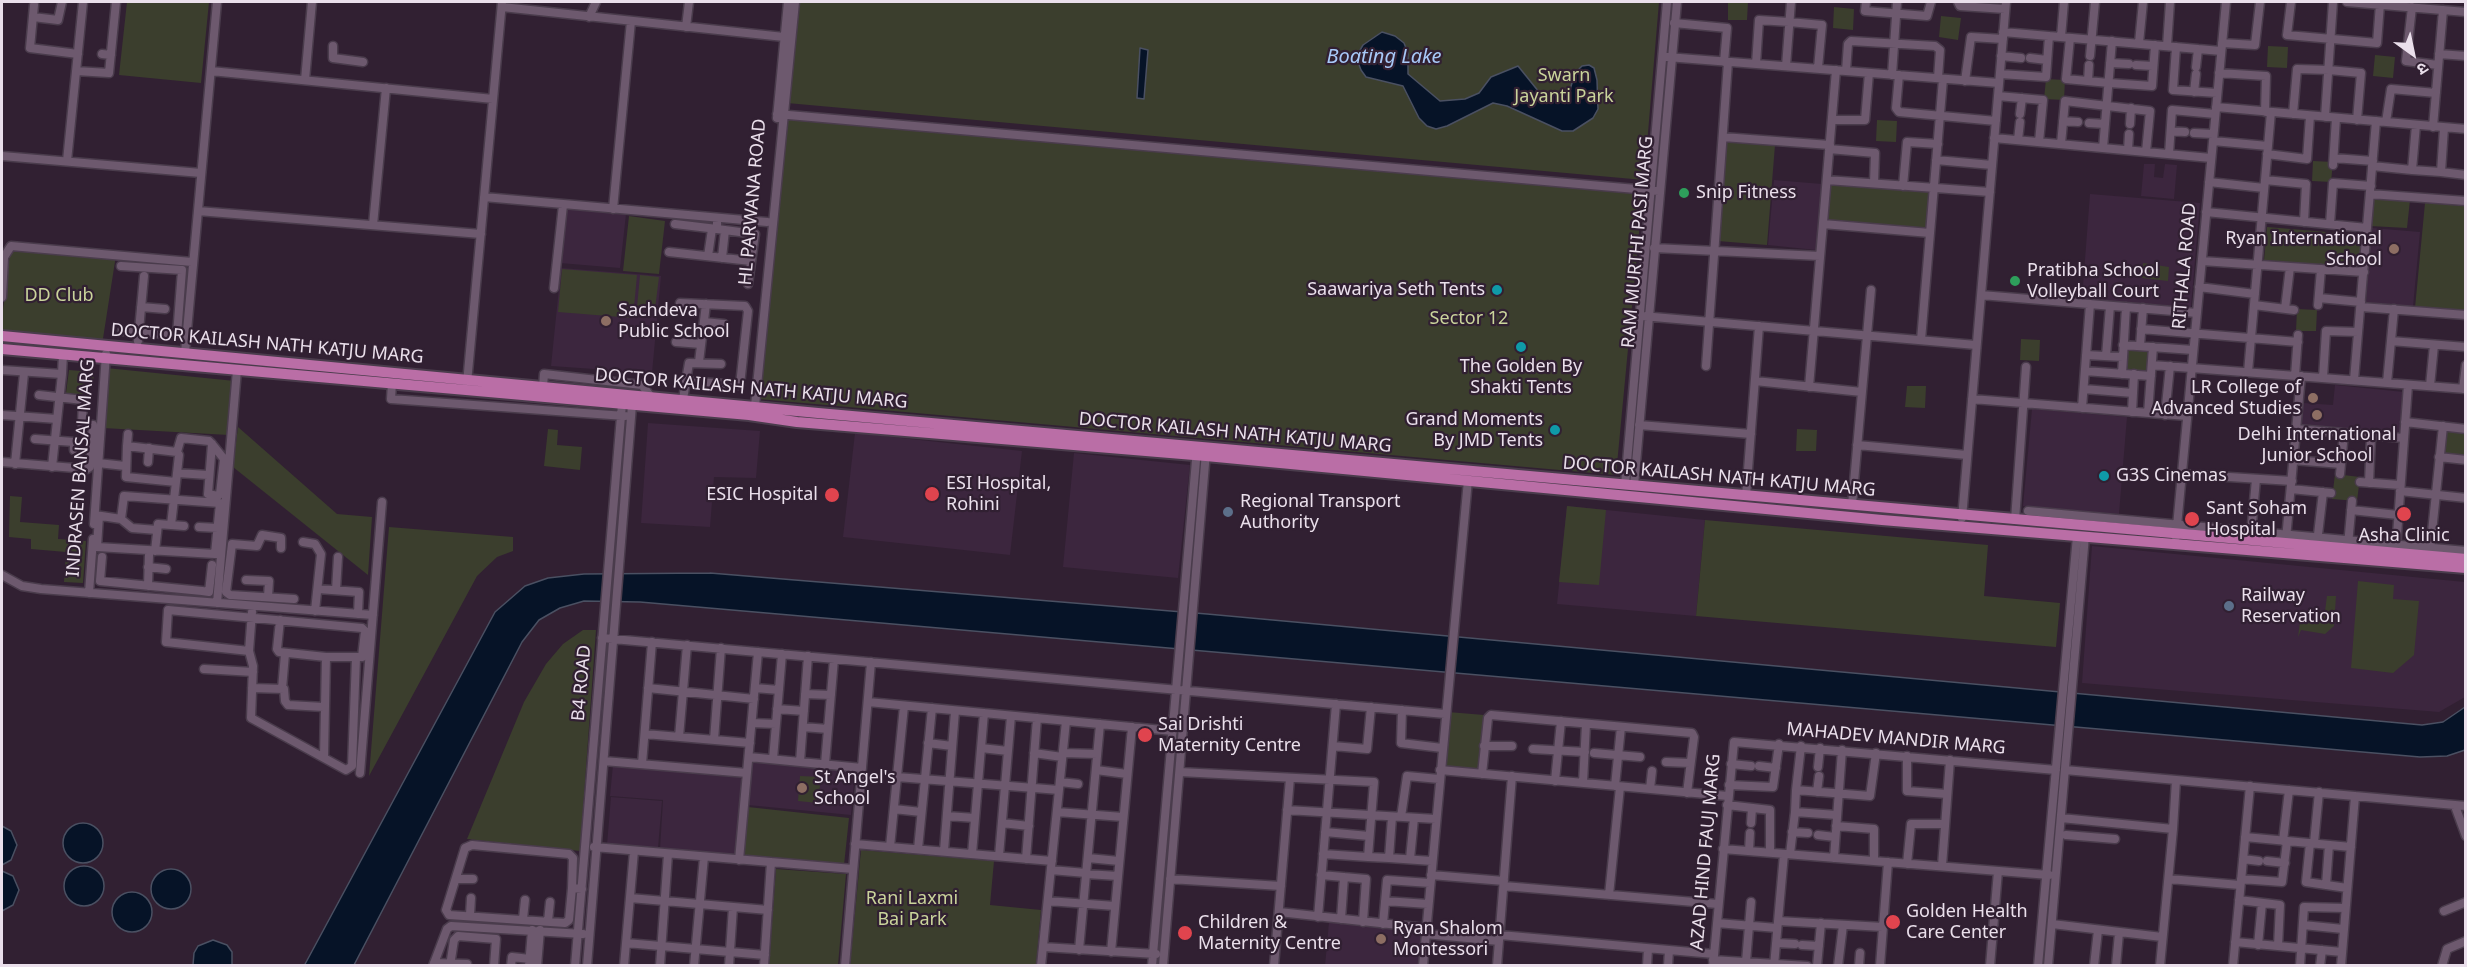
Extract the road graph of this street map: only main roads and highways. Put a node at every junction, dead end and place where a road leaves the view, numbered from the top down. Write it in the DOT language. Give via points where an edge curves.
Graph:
graph roads {
  1 [pos="2,336"];
  2 [pos="2,349"];
  3 [pos="464,386"];
  4 [pos="817,417"];
  5 [pos="1202,451"];
  6 [pos="1534,482"];
  7 [pos="1772,504"];
  8 [pos="1961,521"];
  9 [pos="2176,534"];
  10 [pos="2465,555"];
  1 -- 3 [label="main road, DOCTOR KAILASH NATH KATJU MARG"];
  2 -- 3 [label="main road, DOCTOR KAILASH NATH KATJU MARG"];
  3 -- 4 [label="main road, DOCTOR KAILASH NATH KATJU MARG" via="625,408"];
  3 -- 4 [label="main road, DOCTOR KAILASH NATH KATJU MARG" via="543,387 651,396"];
  4 -- 5 [label="main road, DOCTOR KAILASH NATH KATJU MARG"];
  5 -- 6 [label="main road, DOCTOR KAILASH NATH KATJU MARG"];
  5 -- 6 [label="main road, DOCTOR KAILASH NATH KATJU MARG" via="1468,480"];
  6 -- 7 [label="main road, DOCTOR KAILASH NATH KATJU MARG"];
  6 -- 7 [label="main road, DOCTOR KAILASH NATH KATJU MARG" via="1629,485 1746,496"];
  7 -- 8 [label="main road, DOCTOR KAILASH NATH KATJU MARG"];
  7 -- 8 [label="main road, DOCTOR KAILASH NATH KATJU MARG" via="1852,506"];
  8 -- 9 [label="main road, DOCTOR KAILASH NATH KATJU MARG" via="2016,520"];
  8 -- 9 [label="main road, DOCTOR KAILASH NATH KATJU MARG" via="2081,536"];
  9 -- 10 [label="main road, DOCTOR KAILASH NATH KATJU MARG"];
  9 -- 10 [label="main road, DOCTOR KAILASH NATH KATJU MARG" via="2251,536"];
}
